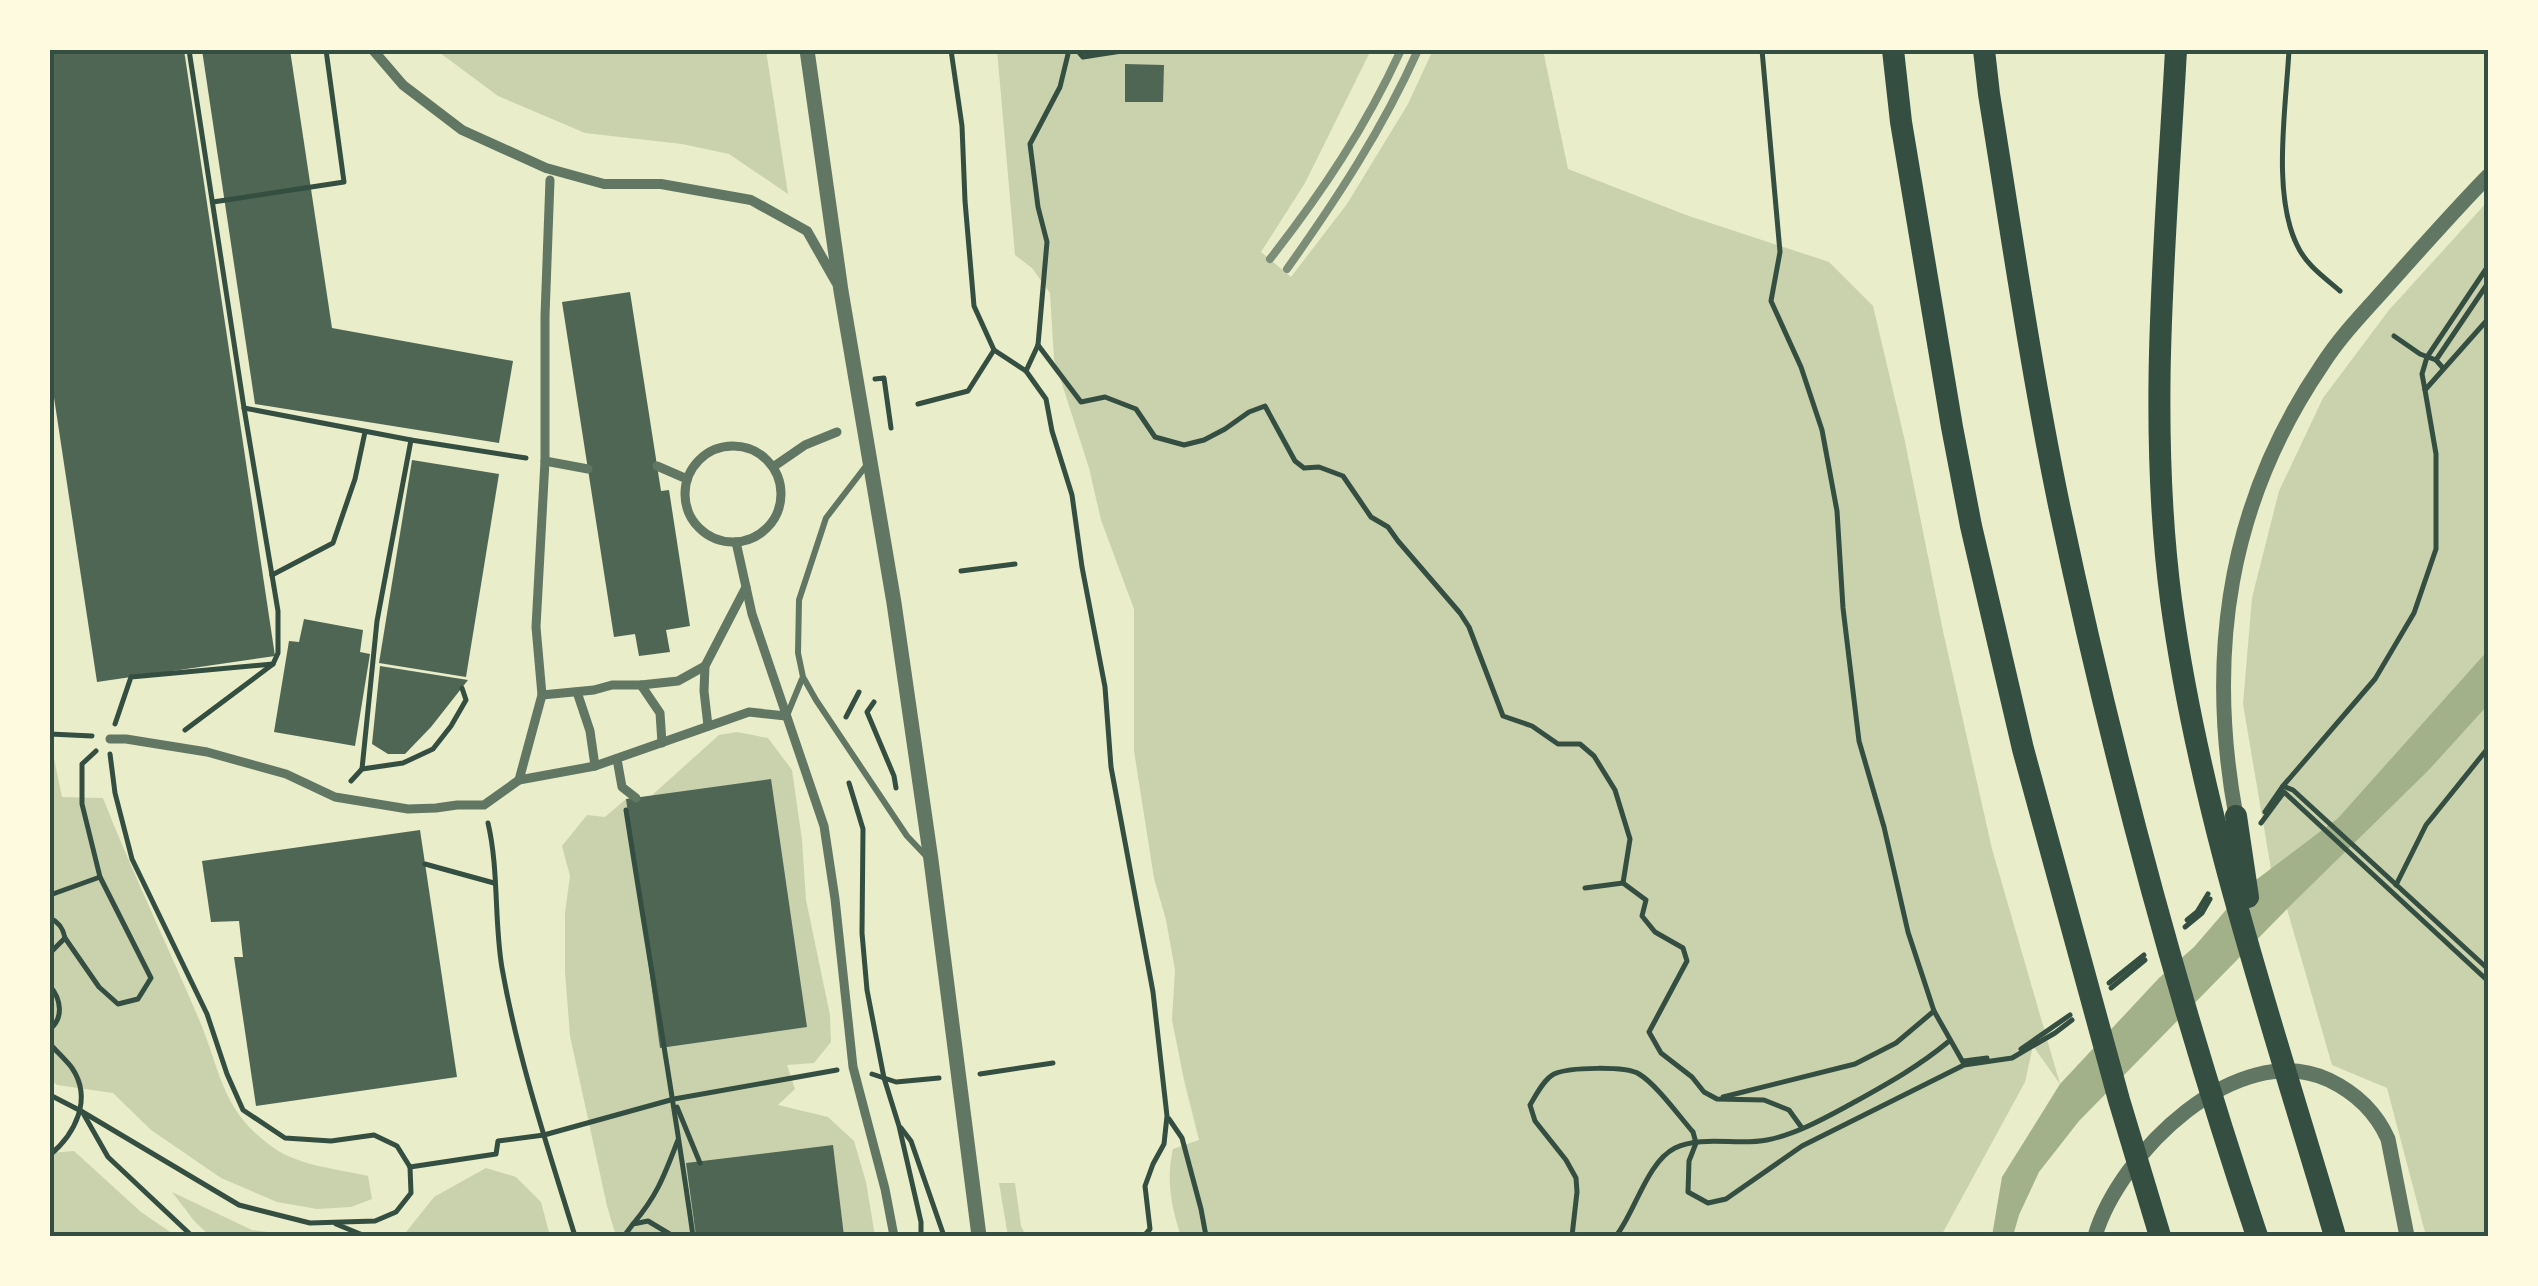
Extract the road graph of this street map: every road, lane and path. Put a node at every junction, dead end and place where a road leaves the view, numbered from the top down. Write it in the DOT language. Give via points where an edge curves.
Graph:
graph roads {
  1 [pos="190,50"];
  2 [pos="326,50"];
  3 [pos="373,50"];
  4 [pos="806,50"];
  5 [pos="951,50"];
  6 [pos="1068,50"];
  7 [pos="1077,50"];
  8 [pos="1128,50"];
  9 [pos="1762,50"];
  10 [pos="1893,50"];
  11 [pos="1984,50"];
  12 [pos="2176,50"];
  13 [pos="2289,50"];
  14 [pos="2488,176"];
  15 [pos="550,180"];
  16 [pos="213,202"];
  17 [pos="2488,266"];
  18 [pos="2488,283"];
  19 [pos="2340,290"];
  20 [pos="841,291"];
  21 [pos="2488,319"];
  22 [pos="2394,336"];
  23 [pos="1038,345"];
  24 [pos="994,350"];
  25 [pos="2428,357"];
  26 [pos="2436,360"];
  27 [pos="2443,368"];
  28 [pos="1026,371"];
  29 [pos="884,378"];
  30 [pos="2424,390"];
  31 [pos="918,404"];
  32 [pos="244,408"];
  33 [pos="334,416"];
  34 [pos="332,425"];
  35 [pos="891,428"];
  36 [pos="365,432"];
  37 [pos="837,432"];
  38 [pos="411,440"];
  39 [pos="871,460"];
  40 [pos="545,461"];
  41 [pos="657,466"];
  42 [pos="773,467"];
  43 [pos="588,469"];
  44 [pos="687,479"];
  45 [pos="736,542"];
  46 [pos="1015,564"];
  47 [pos="961,572"];
  48 [pos="272,575"];
  49 [pos="746,588"];
  50 [pos="273,664"];
  51 [pos="705,666"];
  52 [pos="803,678"];
  53 [pos="641,686"];
  54 [pos="462,688"];
  55 [pos="577,692"];
  56 [pos="859,692"];
  57 [pos="542,695"];
  58 [pos="874,702"];
  59 [pos="786,716"];
  60 [pos="842,724"];
  61 [pos="708,726"];
  62 [pos="50,734"];
  63 [pos="110,740"];
  64 [pos="662,743"];
  65 [pos="165,745"];
  66 [pos="2488,748"];
  67 [pos="618,758"];
  68 [pos="595,766"];
  69 [pos="847,779"];
  70 [pos="519,780"];
  71 [pos="622,788"];
  72 [pos="896,790"];
  73 [pos="636,798"];
  74 [pos="2290,799"];
  75 [pos="484,805"];
  76 [pos="2236,816"];
  77 [pos="931,860"];
  78 [pos="425,864"];
  79 [pos="100,877"];
  80 [pos="494,883"];
  81 [pos="1623,883"];
  82 [pos="2396,884"];
  83 [pos="1585,888"];
  84 [pos="2393,892"];
  85 [pos="50,896"];
  86 [pos="50,918"];
  87 [pos="65,938"];
  88 [pos="50,953"];
  89 [pos="2488,969"];
  90 [pos="2488,981"];
  91 [pos="50,986"];
  92 [pos="2262,989"];
  93 [pos="1934,1012"];
  94 [pos="50,1029"];
  95 [pos="2054,1031"];
  96 [pos="1949,1041"];
  97 [pos="50,1044"];
  98 [pos="1053,1063"];
  99 [pos="1963,1063"];
  100 [pos="938,1065"];
  101 [pos="853,1067"];
  102 [pos="958,1076"];
  103 [pos="896,1082"];
  104 [pos="50,1095"];
  105 [pos="674,1099"];
  106 [pos="1717,1099"];
  107 [pos="82,1111"];
  108 [pos="888,1111"];
  109 [pos="1167,1116"];
  110 [pos="899,1126"];
  111 [pos="1802,1128"];
  112 [pos="544,1135"];
  113 [pos="679,1137"];
  114 [pos="1696,1143"];
  115 [pos="50,1155"];
  116 [pos="700,1163"];
  117 [pos="410,1167"];
  118 [pos="332,1223"];
  119 [pos="633,1224"];
  120 [pos="2158,1228"];
  121 [pos="192,1236"];
  122 [pos="365,1236"];
  123 [pos="575,1236"];
  124 [pos="624,1236"];
  125 [pos="673,1236"];
  126 [pos="693,1236"];
  127 [pos="894,1236"];
  128 [pos="921,1236"];
  129 [pos="944,1236"];
  130 [pos="979,1236"];
  131 [pos="1144,1236"];
  132 [pos="1206,1236"];
  133 [pos="1572,1236"];
  134 [pos="1616,1236"];
  135 [pos="2095,1236"];
  136 [pos="2258,1236"];
  137 [pos="2335,1236"];
  138 [pos="2407,1236"];
  1 -- 16 [label="path"];
  2 -- 16 [label="path" via="344,182"];
  3 -- 20 [label="street" via="403,85 462,130 546,168 604,184 661,184 751,200 807,231"];
  4 -- 20 [label="street"];
  5 -- 24 [label="path" via="974,306"];
  6 -- 23 [label="path" via="1060,87 1030,144 1048,242"];
  7 -- 8 [label="path" via="1083,57"];
  9 -- 93 [label="path" via="1780,252 1771,301 1822,430 1837,511 1859,741"];
  10 -- 120 [label="highway" via="1972,526 2023,750"];
  11 -- 136 [label="highway" via="2060,505 2110,726"];
  12 -- 92 [label="highway" via="2158,397 2171,599 2200,766"];
  13 -- 19 [label="path" via="2282,189 2288,223 2312,268"];
  14 -- 76 [label="street" via="2323,362 2270,458 2248,515 2225,626 2223,724"];
  15 -- 40 [label="street"];
  16 -- 32 [label="path"];
  17 -- 25 [label="path"];
  18 -- 26 [label="path"];
  20 -- 39 [label="street"];
  21 -- 27 [label="path"];
  22 -- 25 [label="path"];
  23 -- 28 [label="path"];
  23 -- 81 [label="path" via="1081,402 1105,396 1136,410 1155,436 1184,445 1204,440 1264,406 1295,461 1343,476 1371,517 1388,527 1460,613 1503,716 1558,744 1580,744 1594,756 1615,790 1630,839"];
  24 -- 28 [label="path"];
  24 -- 31 [label="path" via="968,391"];
  25 -- 26 [label="path"];
  25 -- 30 [label="path"];
  26 -- 27 [label="path"];
  27 -- 30 [label="path"];
  28 -- 109 [label="path" via="1046,398 1072,495"];
  29 -- 35 [label="path"];
  30 -- 82 [label="path" via="2436,454 2436,549 2414,613 2375,679 2283,789 2292,790"];
  32 -- 34 [label="path"];
  32 -- 48 [label="path"];
  33 -- 34 [label="path"];
  34 -- 36 [label="path"];
  36 -- 38 [label="path"];
  36 -- 48 [label="path" via="333,543"];
  37 -- 42 [label="street"];
  38 -- 40 [label="path"];
  38 -- 54 [label="path" via="377,621 362,770 433,749 466,700"];
  39 -- 52 [label="lane" via="826,518 807,572 799,600"];
  39 -- 77 [label="street"];
  40 -- 43 [label="street"];
  40 -- 57 [label="street" via="536,627"];
  41 -- 44 [label="street"];
  42 -- 44 [label="street" via="749,449 719,448 705,454"];
  42 -- 45 [label="street" via="779,509 762,532"];
  44 -- 45 [label="street" via="695,523 706,534"];
  45 -- 49 [label="street"];
  46 -- 47 [label="path"];
  48 -- 50 [label="path" via="278,611"];
  49 -- 51 [label="street"];
  49 -- 59 [label="street"];
  50 -- 63 [label="path" via="131,677"];
  50 -- 65 [label="path"];
  51 -- 53 [label="street" via="678,682"];
  51 -- 61 [label="street"];
  52 -- 59 [label="lane"];
  52 -- 77 [label="lane" via="907,836"];
  53 -- 55 [label="street"];
  53 -- 64 [label="street" via="660,713"];
  55 -- 57 [label="street"];
  55 -- 68 [label="street"];
  56 -- 60 [label="path"];
  57 -- 70 [label="street"];
  58 -- 72 [label="path" via="867,712"];
  59 -- 61 [label="street" via="749,712"];
  59 -- 101 [label="street" via="824,826"];
  61 -- 64 [label="street"];
  62 -- 63 [label="path"];
  63 -- 65 [label="street"];
  63 -- 79 [label="path" via="82,764 82,804"];
  63 -- 117 [label="path" via="132,859 207,1014 244,1110 285,1138 331,1142 374,1135 397,1146"];
  64 -- 67 [label="street"];
  65 -- 75 [label="street" via="240,760 336,796 408,809"];
  66 -- 82 [label="path" via="2426,825"];
  67 -- 68 [label="street"];
  67 -- 71 [label="street"];
  68 -- 70 [label="street"];
  69 -- 110 [label="path" via="863,829 867,990"];
  70 -- 75 [label="street"];
  71 -- 73 [label="street"];
  71 -- 105 [label="path"];
  74 -- 84 [label="path"];
  75 -- 80 [label="path"];
  76 -- 92 [label="highway"];
  77 -- 102 [label="street"];
  78 -- 80 [label="path"];
  79 -- 85 [label="path"];
  79 -- 87 [label="path" via="151,978 138,999 118,1004"];
  80 -- 112 [label="path" via="502,966"];
  81 -- 83 [label="path"];
  81 -- 106 [label="path" via="1646,900 1642,916 1684,948 1687,960 1649,1032 1661,1053"];
  82 -- 84 [label="path"];
  82 -- 89 [label="path"];
  84 -- 90 [label="path"];
  86 -- 87 [label="path"];
  87 -- 88 [label="path"];
  91 -- 94 [label="path" via="60,1012"];
  92 -- 137 [label="highway"];
  93 -- 96 [label="path"];
  93 -- 106 [label="path" via="1896,1043 1855,1064"];
  95 -- 99 [label="path" via="2012,1058"];
  96 -- 99 [label="path"];
  96 -- 111 [label="path" via="1913,1070"];
  97 -- 107 [label="path" via="73,1069"];
  98 -- 102 [label="path"];
  99 -- 114 [label="path" via="1802,1146 1726,1199 1708,1202 1688,1192"];
  100 -- 103 [label="path" via="940,1078"];
  101 -- 105 [label="path"];
  101 -- 127 [label="street"];
  102 -- 130 [label="street"];
  104 -- 107 [label="path"];
  105 -- 112 [label="path"];
  105 -- 113 [label="path"];
  105 -- 116 [label="path"];
  106 -- 111 [label="path" via="1764,1100 1789,1110"];
  107 -- 115 [label="path"];
  107 -- 118 [label="path" via="239,1204 310,1224"];
  107 -- 121 [label="path" via="108,1157"];
  108 -- 110 [label="path"];
  109 -- 131 [label="path" via="1164,1144 1146,1186 1150,1229"];
  109 -- 132 [label="path" via="1182,1138"];
  110 -- 128 [label="path"];
  110 -- 129 [label="path" via="911,1142"];
  111 -- 114 [label="path" via="1766,1140"];
  112 -- 117 [label="path" via="498,1141 496,1154"];
  112 -- 123 [label="path"];
  113 -- 119 [label="path" via="663,1182"];
  113 -- 126 [label="path"];
  114 -- 133 [label="path" via="1679,1116 1630,1069 1554,1074 1530,1105 1576,1178"];
  114 -- 134 [label="path" via="1661,1159"];
  117 -- 118 [label="path" via="411,1193 396,1212 376,1222"];
  118 -- 122 [label="path"];
  119 -- 124 [label="path"];
  119 -- 125 [label="path" via="648,1220"];
  135 -- 138 [label="street" via="2133,1166 2200,1100 2248,1077 2300,1070 2345,1088 2381,1124"];
}
